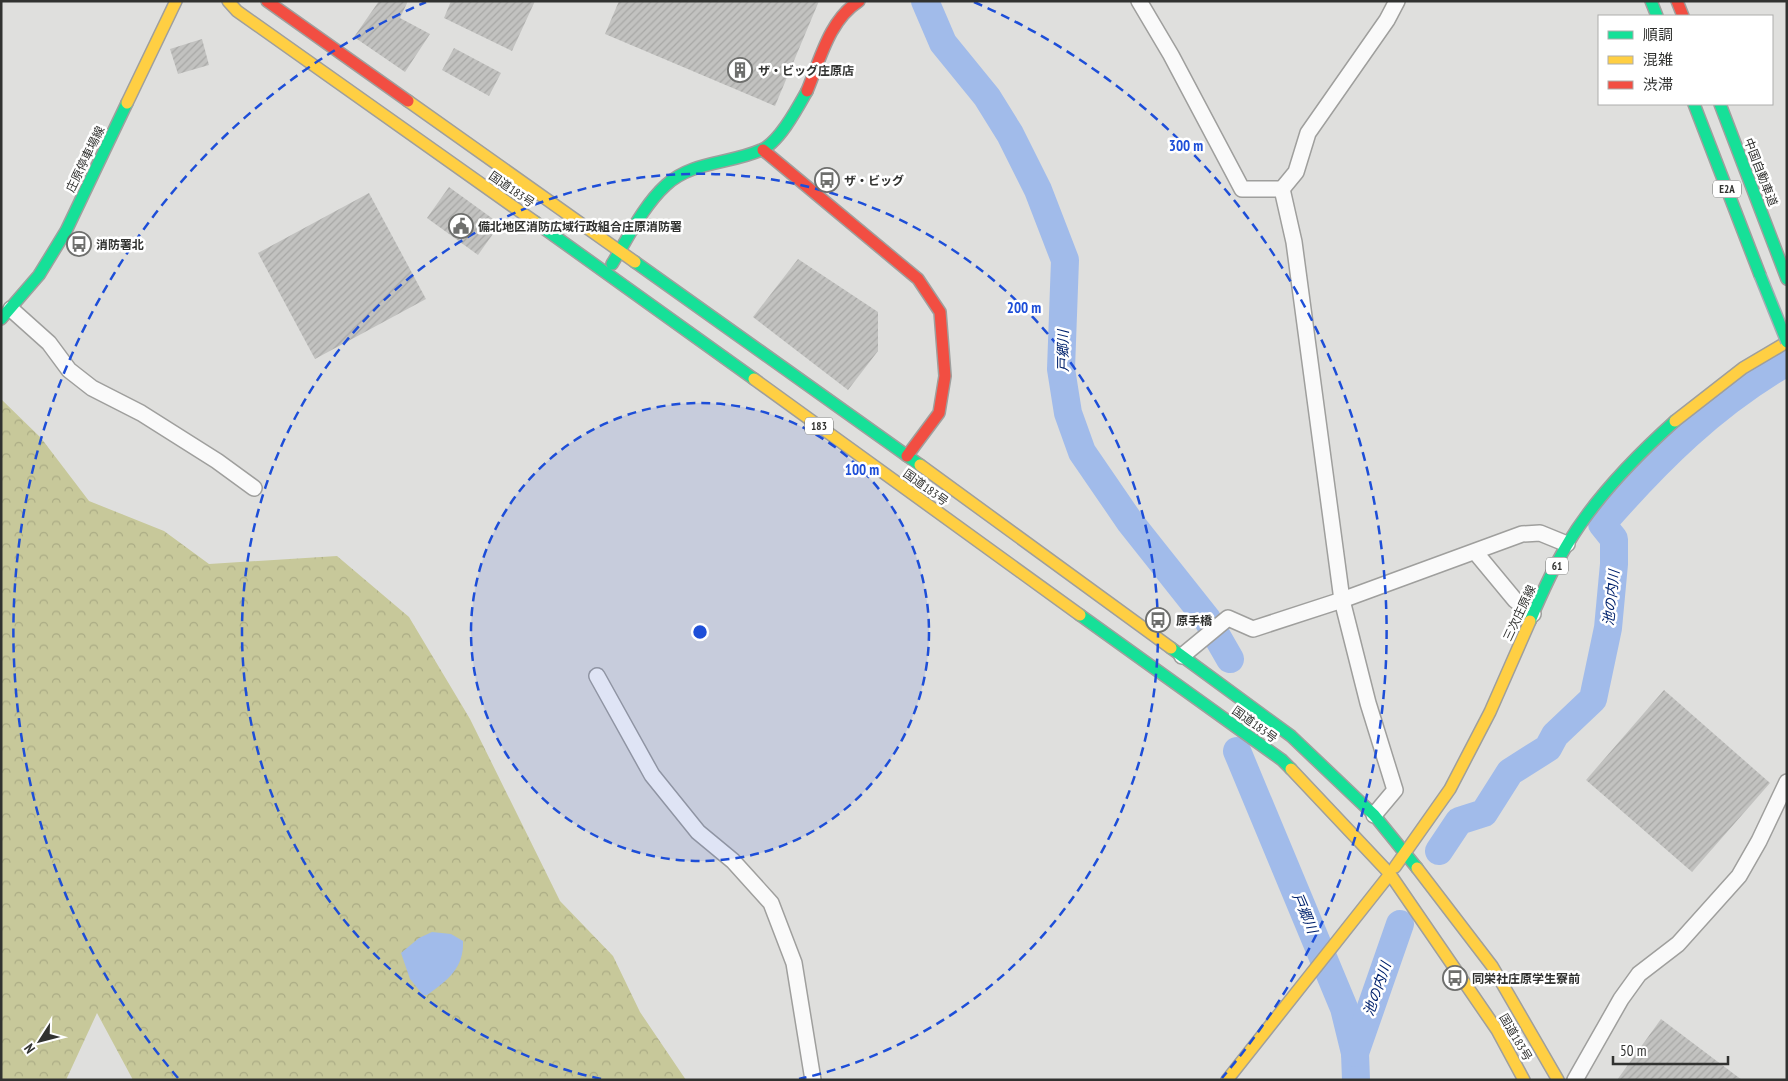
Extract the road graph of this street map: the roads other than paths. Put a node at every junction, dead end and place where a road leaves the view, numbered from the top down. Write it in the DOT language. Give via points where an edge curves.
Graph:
graph roads {
  1 [pos="176,1"];
  2 [pos="228,1"];
  3 [pos="267,1"];
  4 [pos="859,1"];
  5 [pos="1139,1"];
  6 [pos="1397,1"];
  7 [pos="1651,1"];
  8 [pos="1677,1"];
  9 [pos="1657,15"];
  10 [pos="1684,15"];
  11 [pos="1694,105"];
  12 [pos="1720,105"];
  13 [pos="763,150"];
  14 [pos="1282,189"];
  15 [pos="621,252"];
  16 [pos="606,272"];
  17 [pos="1787,279"];
  18 [pos="6,314"];
  19 [pos="1787,342"];
  20 [pos="907,456"];
  21 [pos="254,488"];
  22 [pos="1568,544"];
  23 [pos="1476,553"];
  24 [pos="1342,600"];
  25 [pos="1533,614"];
  26 [pos="1182,656"];
  27 [pos="597,676"];
  28 [pos="1787,782"];
  29 [pos="1374,815"];
  30 [pos="1405,852"];
  31 [pos="1390,874"];
  32 [pos="813,1080"];
  33 [pos="1226,1080"];
  34 [pos="1524,1080"];
  35 [pos="1558,1080"];
  36 [pos="1575,1080"];
  1 -- 18 [label="main road, 庄原停車場線" via="66,231 39,275"];
  2 -- 16 [label="main road, 国道183号 / 183"];
  3 -- 15 [label="main road, 国道183号 / 183"];
  4 -- 13 [label="main road" via="848,8 831,32 790,122"];
  5 -- 14 [label="street" via="1171,54 1242,190"];
  6 -- 14 [label="street" via="1308,133 1296,172"];
  7 -- 9 [label="main road"];
  8 -- 10 [label="main road"];
  11 -- 19 [label="main road, E2A, bridge"];
  12 -- 17 [label="main road, 中国自動車道 / E2A"];
  13 -- 15 [label="main road" via="699,166 666,185 640,218"];
  13 -- 20 [label="main road" via="918,279 940,312 945,376 939,412"];
  14 -- 24 [label="street" via="1294,242"];
  15 -- 16 [label="main road"];
  15 -- 20 [label="main road, 国道183号 / 183"];
  16 -- 31 [label="main road, 国道183号 / 183" via="1282,760"];
  18 -- 21 [label="street" via="49,342 69,370 92,388 141,413"];
  19 -- 22 [label="main road, 三次庄原線 / 61" via="1743,368 1700,400 1640,453 1602,496"];
  20 -- 26 [label="main road, 国道183号 / 183"];
  22 -- 23 [label="street" via="1540,533 1522,534"];
  22 -- 25 [label="main road, 三次庄原線 / 61"];
  23 -- 24 [label="street"];
  23 -- 25 [label="street" via="1515,600"];
  24 -- 26 [label="street" via="1253,629 1228,618"];
  24 -- 29 [label="street" via="1368,703 1395,790"];
  25 -- 30 [label="main road, 三次庄原線 / 61" via="1490,712 1450,788"];
  26 -- 29 [label="main road, 国道183号 / 183" via="1290,736"];
  27 -- 32 [label="street" via="652,774 698,832 733,861 772,903 794,964"];
  28 -- 36 [label="street" via="1739,876 1678,944 1639,974"];
  29 -- 30 [label="main road, 国道183号 / 183"];
  30 -- 31 [label="main road, 三次庄原線 / 61"];
  30 -- 35 [label="main road, 国道183号 / 183" via="1492,966"];
  31 -- 33 [label="main road, 三次庄原線"];
  31 -- 34 [label="main road, 国道183号 / 183" via="1497,1030"];
}
